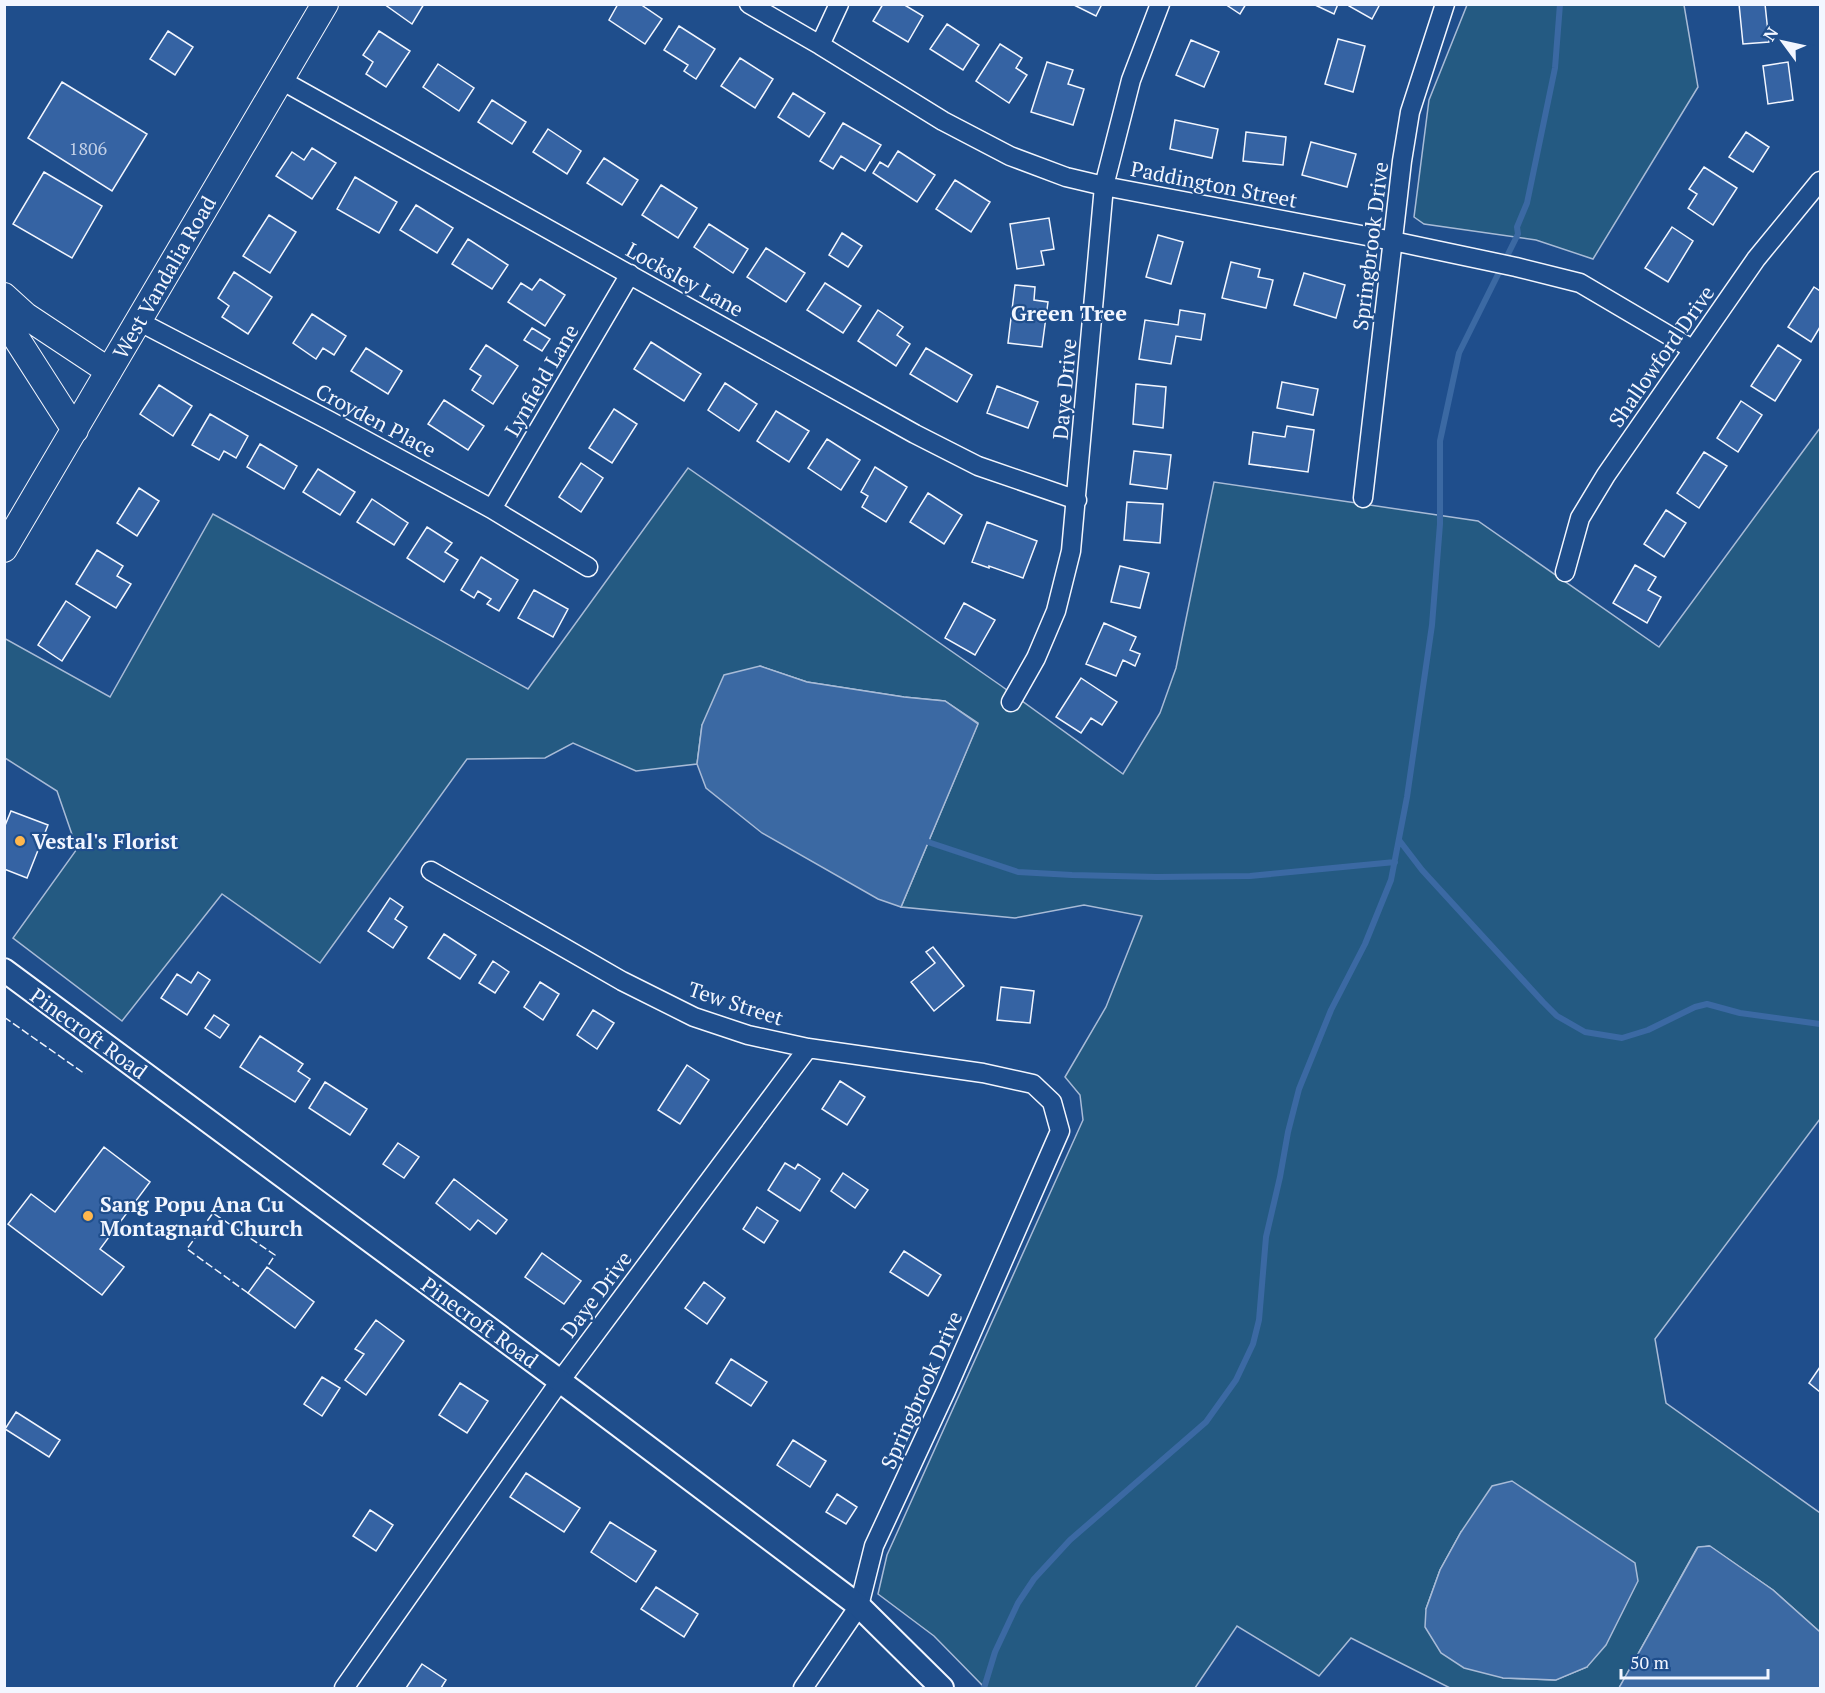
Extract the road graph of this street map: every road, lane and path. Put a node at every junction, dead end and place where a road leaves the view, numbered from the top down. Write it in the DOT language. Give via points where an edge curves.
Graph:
graph roads {
  1 [pos="325,4"];
  2 [pos="749,4"];
  3 [pos="839,4"];
  4 [pos="1160,4"];
  5 [pos="1445,4"];
  6 [pos="820,45"];
  7 [pos="280,80"];
  8 [pos="1821,181"];
  9 [pos="1104,186"];
  10 [pos="1393,241"];
  11 [pos="630,274"];
  12 [pos="4,296"];
  13 [pos="4,319"];
  14 [pos="138,321"];
  15 [pos="1692,349"];
  16 [pos="109,371"];
  17 [pos="75,430"];
  18 [pos="1363,498"];
  19 [pos="1077,500"];
  20 [pos="492,508"];
  21 [pos="4,549"];
  22 [pos="588,567"];
  23 [pos="1565,572"];
  24 [pos="1011,702"];
  25 [pos="431,871"];
  26 [pos="4,970"];
  27 [pos="808,1048"];
  28 [pos="1052,1102"];
  29 [pos="560,1381"];
  30 [pos="859,1606"];
  31 [pos="344,1689"];
  32 [pos="803,1689"];
  33 [pos="942,1689"];
  1 -- 7 [label="main road, West Vandalia Road"];
  2 -- 6 [label="street, Paddington Street"];
  3 -- 6 [label="street"];
  4 -- 9 [label="street, Daye Drive" via="1131,80"];
  5 -- 10 [label="street, Springbrook Drive" via="1410,112"];
  6 -- 9 [label="street, Paddington Street" via="1010,156"];
  7 -- 11 [label="street, Locksley Lane"];
  7 -- 14 [label="main road, West Vandalia Road"];
  8 -- 15 [label="street, Shallowford Drive" via="1756,260"];
  9 -- 10 [label="street, Paddington Street"];
  9 -- 19 [label="street, Daye Drive"];
  10 -- 15 [label="street, Paddington Street" via="1580,283"];
  10 -- 18 [label="street, Springbrook Drive"];
  11 -- 19 [label="street, Locksley Lane" via="936,445 978,466"];
  11 -- 20 [label="street, Lynfield Lane"];
  12 -- 16 [label="main road" via="26,316"];
  13 -- 17 [label="main road"];
  14 -- 16 [label="main road, West Vandalia Road"];
  14 -- 20 [label="street, Croyden Place"];
  15 -- 23 [label="street, Shallowford Drive" via="1580,518"];
  16 -- 17 [label="main road, West Vandalia Road"];
  17 -- 21 [label="main road, West Vandalia Road"];
  19 -- 24 [label="street, Daye Drive" via="1071,551 1056,611"];
  20 -- 22 [label="street, Croyden Place"];
  25 -- 27 [label="street, Tew Street" via="622,981 694,1017 748,1035"];
  26 -- 29 [label="street, Pinecroft Road"];
  27 -- 28 [label="street, Tew Street" via="993,1075 1032,1084"];
  27 -- 29 [label="street, Daye Drive"];
  28 -- 30 [label="street, Springbrook Drive" via="1060,1131 874,1546"];
  29 -- 30 [label="street, Pinecroft Road"];
  29 -- 31 [label="street, Daye Drive"];
  30 -- 32 [label="street, Springbrook Drive"];
  30 -- 33 [label="street, Pinecroft Road"];
}
